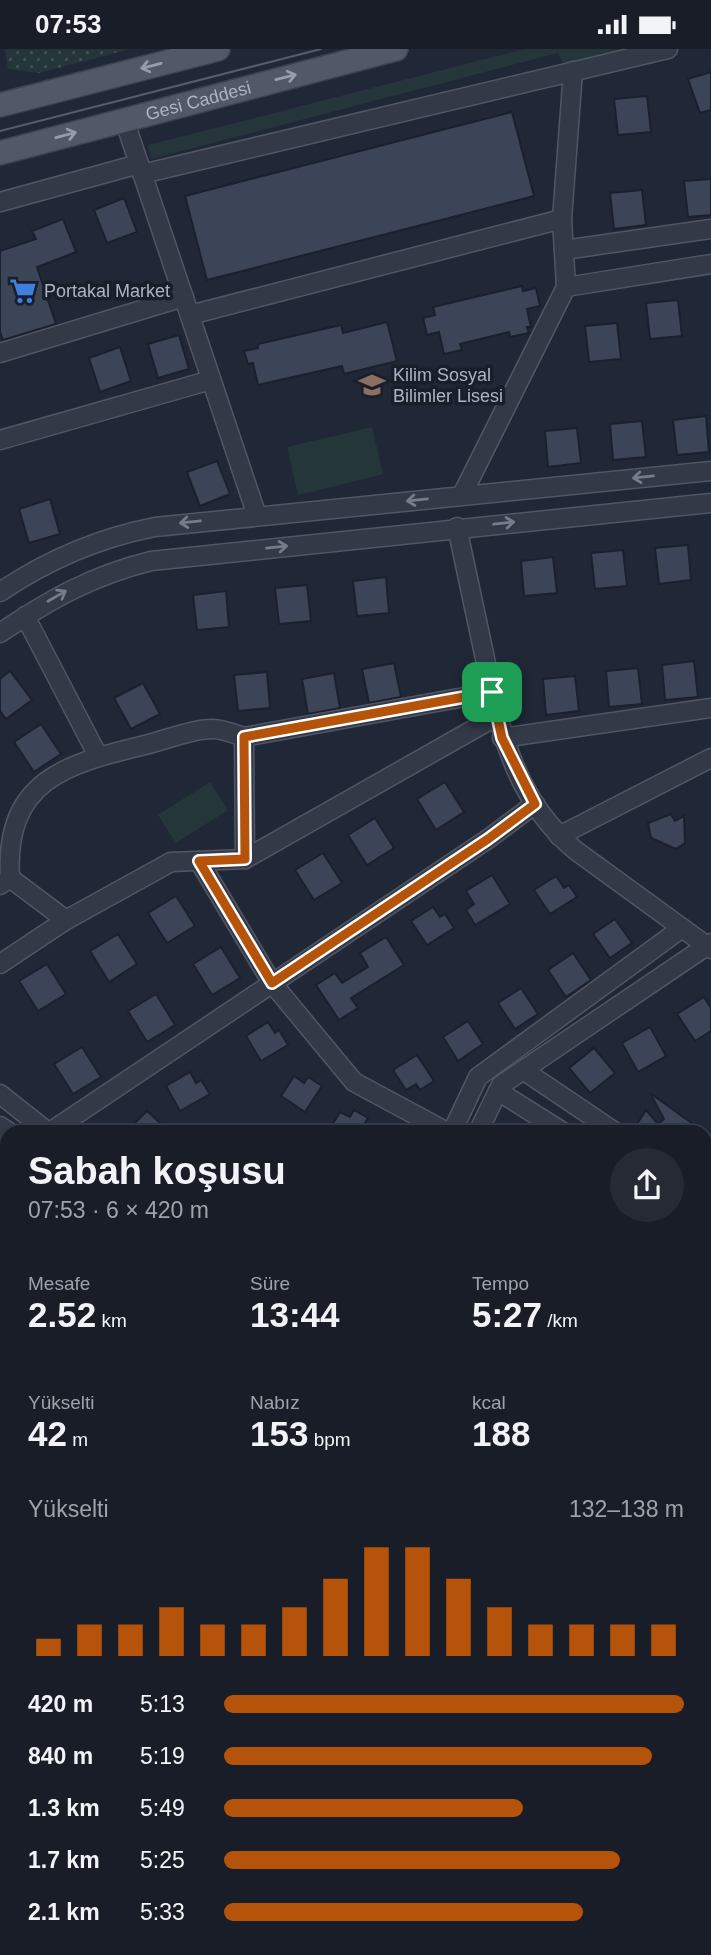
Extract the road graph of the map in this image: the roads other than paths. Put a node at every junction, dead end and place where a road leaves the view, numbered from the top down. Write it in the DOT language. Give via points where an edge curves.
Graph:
graph roads {
  1 [pos="218,49"];
  2 [pos="396,49"];
  3 [pos="668,49"];
  4 [pos="573,71"];
  5 [pos="0,105"];
  6 [pos="124,119"];
  7 [pos="0,153"];
  8 [pos="141,169"];
  9 [pos="0,202"];
  10 [pos="562,219"];
  11 [pos="711,229"];
  12 [pos="564,250"];
  13 [pos="711,264"];
  14 [pos="566,287"];
  15 [pos="184,297"];
  16 [pos="190,315"];
  17 [pos="0,353"];
  18 [pos="211,380"];
  19 [pos="0,440"];
  20 [pos="711,471"];
  21 [pos="462,495"];
  22 [pos="711,503"];
  23 [pos="257,516"];
  24 [pos="457,527"];
  25 [pos="0,592"];
  26 [pos="25,616"];
  27 [pos="0,633"];
  28 [pos="492,692"];
  29 [pos="711,708"];
  30 [pos="497,716"];
  31 [pos="244,737"];
  32 [pos="502,738"];
  33 [pos="97,756"];
  34 [pos="711,758"];
  35 [pos="535,804"];
  36 [pos="559,836"];
  37 [pos="245,859"];
  38 [pos="199,861"];
  39 [pos="5,881"];
  40 [pos="66,920"];
  41 [pos="682,928"];
  42 [pos="709,946"];
  43 [pos="0,964"];
  44 [pos="272,983"];
  45 [pos="523,1070"];
  46 [pos="498,1091"];
  47 [pos="0,1094"];
  48 [pos="40,1125"];
  49 [pos="59,1125"];
  50 [pos="437,1125"];
  51 [pos="454,1125"];
  52 [pos="481,1125"];
  53 [pos="552,1125"];
  54 [pos="605,1125"];
  1 -- 5 [label="main road, one-way"];
  6 -- 2 [label="main road, Gesi Caddesi, one-way"];
  3 -- 4 [label="street"];
  4 -- 8 [label="street"];
  4 -- 10 [label="street"];
  7 -- 6 [label="main road, Gesi Caddesi, one-way"];
  6 -- 8 [label="street"];
  8 -- 9 [label="street"];
  8 -- 15 [label="street"];
  10 -- 12 [label="street"];
  10 -- 16 [label="street"];
  11 -- 12 [label="street"];
  12 -- 14 [label="street"];
  13 -- 14 [label="street"];
  14 -- 21 [label="street"];
  15 -- 16 [label="street"];
  15 -- 17 [label="street"];
  16 -- 18 [label="street"];
  18 -- 19 [label="street"];
  18 -- 23 [label="street"];
  20 -- 21 [label="street, one-way"];
  21 -- 23 [label="street, one-way"];
  24 -- 22 [label="street, one-way"];
  23 -- 25 [label="street, one-way" via="155,527 104,539 53,560"];
  26 -- 24 [label="street, one-way" via="82,583 152,561"];
  24 -- 28 [label="street"];
  26 -- 27 [label="street"];
  26 -- 33 [label="street"];
  28 -- 30 [label="street"];
  28 -- 31 [label="street"];
  29 -- 32 [label="street"];
  30 -- 32 [label="street"];
  30 -- 37 [label="street"];
  31 -- 33 [label="street" via="214,729"];
  31 -- 37 [label="street"];
  32 -- 35 [label="street"];
  33 -- 39 [label="street" via="55,773 26,803 10,846"];
  34 -- 36 [label="street"];
  35 -- 36 [label="street"];
  35 -- 44 [label="street"];
  36 -- 41 [label="street"];
  37 -- 38 [label="street"];
  38 -- 40 [label="street" via="172,862"];
  38 -- 44 [label="street"];
  39 -- 40 [label="street"];
  40 -- 43 [label="street"];
  41 -- 42 [label="street"];
  41 -- 51 [label="street" via="478,1077"];
  42 -- 45 [label="street"];
  44 -- 49 [label="street"];
  44 -- 50 [label="street" via="354,1082"];
  45 -- 46 [label="street"];
  45 -- 54 [label="street"];
  46 -- 52 [label="street"];
  46 -- 53 [label="street"];
  47 -- 48 [label="street"];
}
